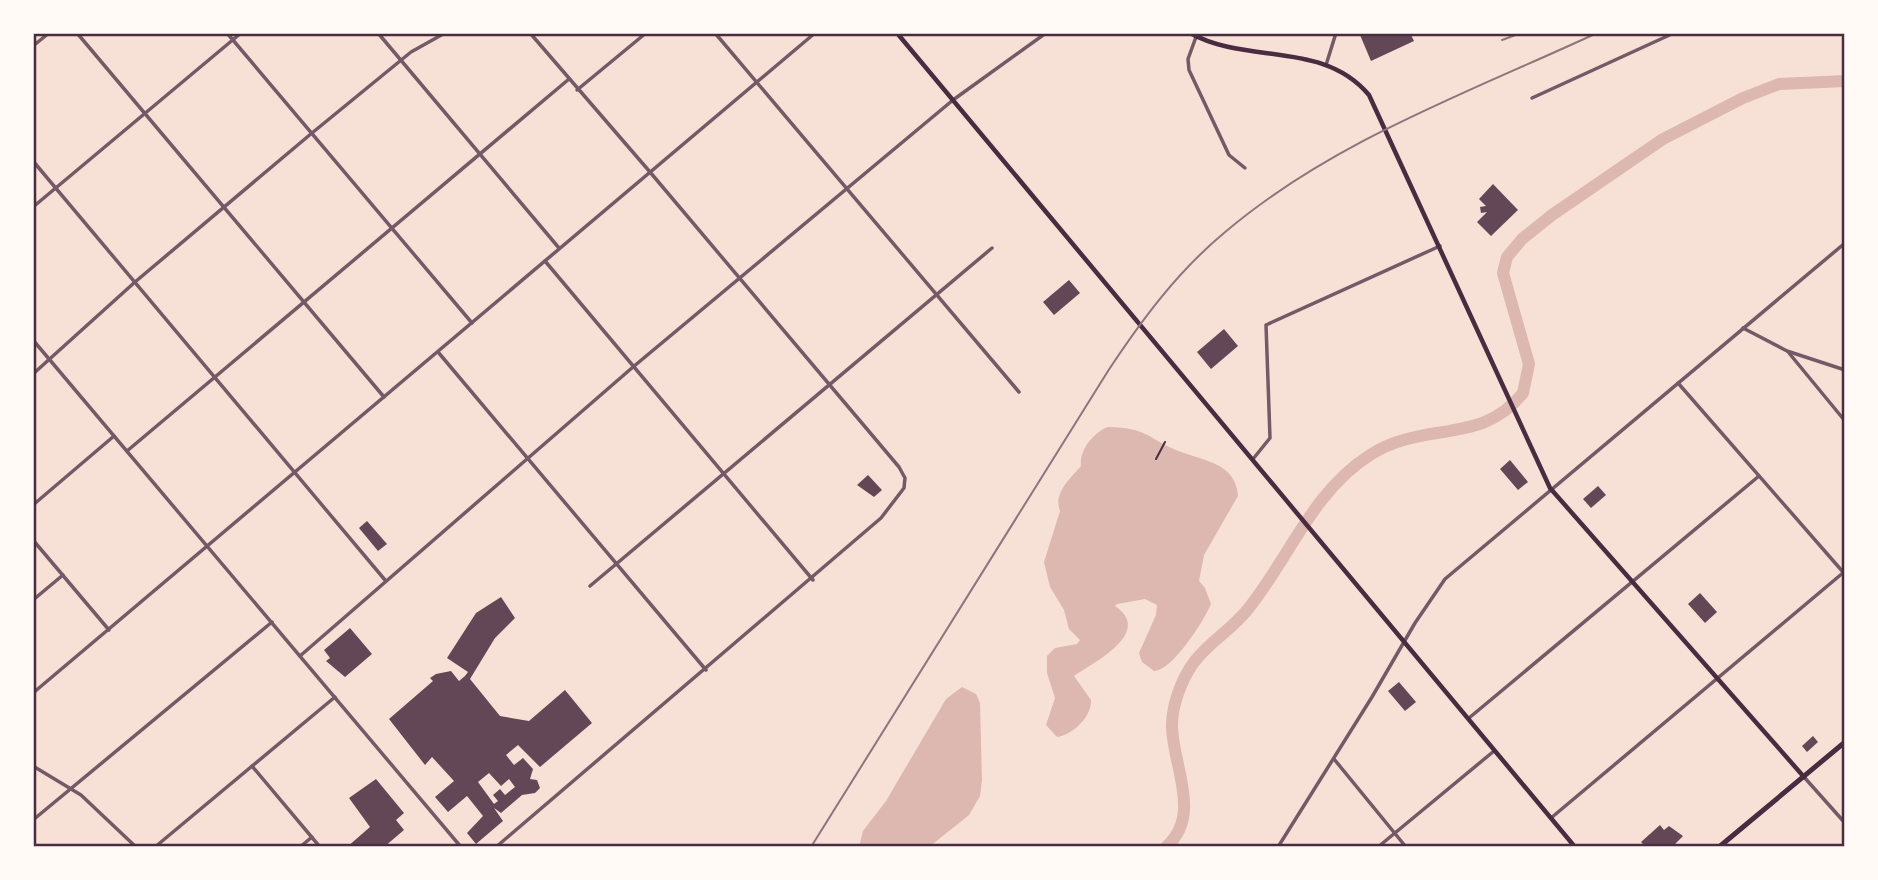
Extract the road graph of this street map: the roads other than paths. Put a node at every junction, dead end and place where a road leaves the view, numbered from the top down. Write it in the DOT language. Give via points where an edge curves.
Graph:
graph roads {
  1 [pos="49,33"];
  2 [pos="77,33"];
  3 [pos="227,33"];
  4 [pos="241,33"];
  5 [pos="378,33"];
  6 [pos="445,33"];
  7 [pos="530,33"];
  8 [pos="646,33"];
  9 [pos="715,33"];
  10 [pos="815,33"];
  11 [pos="897,33"];
  12 [pos="1046,33"];
  13 [pos="1190,33"];
  14 [pos="1336,33"];
  15 [pos="1674,33"];
  16 [pos="1196,37"];
  17 [pos="233,41"];
  18 [pos="33,46"];
  19 [pos="401,60"];
  20 [pos="1326,65"];
  21 [pos="569,79"];
  22 [pos="757,82"];
  23 [pos="577,90"];
  24 [pos="1532,98"];
  25 [pos="953,100"];
  26 [pos="145,114"];
  27 [pos="312,134"];
  28 [pos="480,155"];
  29 [pos="33,161"];
  30 [pos="1245,168"];
  31 [pos="650,172"];
  32 [pos="56,188"];
  33 [pos="846,190"];
  34 [pos="33,207"];
  35 [pos="223,208"];
  36 [pos="392,228"];
  37 [pos="1845,243"];
  38 [pos="1440,246"];
  39 [pos="559,248"];
  40 [pos="992,248"];
  41 [pos="545,261"];
  42 [pos="741,277"];
  43 [pos="135,282"];
  44 [pos="935,295"];
  45 [pos="304,303"];
  46 [pos="472,323"];
  47 [pos="1743,328"];
  48 [pos="33,340"];
  49 [pos="1787,351"];
  50 [pos="438,352"];
  51 [pos="50,360"];
  52 [pos="633,367"];
  53 [pos="1845,370"];
  54 [pos="33,374"];
  55 [pos="215,377"];
  56 [pos="1677,383"];
  57 [pos="829,384"];
  58 [pos="1019,392"];
  59 [pos="384,397"];
  60 [pos="1845,421"];
  61 [pos="114,436"];
  62 [pos="127,451"];
  63 [pos="527,458"];
  64 [pos="1253,458"];
  65 [pos="295,472"];
  66 [pos="723,474"];
  67 [pos="1759,476"];
  68 [pos="1550,488"];
  69 [pos="33,505"];
  70 [pos="33,540"];
  71 [pos="207,546"];
  72 [pos="617,563"];
  73 [pos="1844,573"];
  74 [pos="63,575"];
  75 [pos="385,580"];
  76 [pos="813,580"];
  77 [pos="1632,582"];
  78 [pos="590,586"];
  79 [pos="33,600"];
  80 [pos="272,622"];
  81 [pos="109,630"];
  82 [pos="1406,640"];
  83 [pos="300,656"];
  84 [pos="706,670"];
  85 [pos="1718,679"];
  86 [pos="33,693"];
  87 [pos="335,697"];
  88 [pos="1469,718"];
  89 [pos="1845,742"];
  90 [pos="1496,750"];
  91 [pos="1334,759"];
  92 [pos="33,766"];
  93 [pos="252,766"];
  94 [pos="1804,776"];
  95 [pos="72,788"];
  96 [pos="1551,818"];
  97 [pos="33,820"];
  98 [pos="1845,823"];
  99 [pos="1395,833"];
  100 [pos="312,837"];
  101 [pos="136,847"];
  102 [pos="155,847"];
  103 [pos="300,847"];
  104 [pos="320,847"];
  105 [pos="461,847"];
  106 [pos="496,847"];
  107 [pos="1278,847"];
  108 [pos="1378,847"];
  109 [pos="1406,847"];
  110 [pos="1575,847"];
  111 [pos="1719,847"];
  1 -- 18 [label="street"];
  2 -- 26 [label="street"];
  3 -- 17 [label="street"];
  4 -- 17 [label="street"];
  5 -- 19 [label="street"];
  6 -- 19 [label="street"];
  7 -- 21 [label="street"];
  8 -- 23 [label="street"];
  9 -- 22 [label="street"];
  10 -- 22 [label="street"];
  11 -- 25 [label="main road"];
  12 -- 25 [label="street"];
  13 -- 16 [label="main road"];
  14 -- 20 [label="street"];
  15 -- 24 [label="street"];
  16 -- 20 [label="main road"];
  16 -- 30 [label="street" via="1189,70 1229,155"];
  17 -- 26 [label="street"];
  17 -- 27 [label="street"];
  19 -- 27 [label="street"];
  19 -- 28 [label="street"];
  20 -- 38 [label="main road" via="1358,83 1374,103"];
  21 -- 23 [label="street"];
  21 -- 28 [label="street"];
  22 -- 31 [label="street"];
  22 -- 33 [label="street"];
  23 -- 31 [label="street"];
  25 -- 33 [label="street"];
  25 -- 64 [label="main road"];
  26 -- 32 [label="street"];
  26 -- 35 [label="street"];
  27 -- 35 [label="street"];
  27 -- 36 [label="street"];
  28 -- 36 [label="street"];
  28 -- 39 [label="street"];
  29 -- 32 [label="street"];
  31 -- 39 [label="street"];
  31 -- 42 [label="street"];
  32 -- 34 [label="street"];
  32 -- 43 [label="street"];
  33 -- 42 [label="street"];
  33 -- 44 [label="street"];
  35 -- 43 [label="street"];
  35 -- 45 [label="street"];
  36 -- 45 [label="street"];
  36 -- 46 [label="street"];
  37 -- 47 [label="street"];
  38 -- 64 [label="street" via="1266,325 1270,438"];
  38 -- 68 [label="main road"];
  39 -- 41 [label="street"];
  40 -- 44 [label="street"];
  41 -- 46 [label="street"];
  41 -- 52 [label="street"];
  42 -- 52 [label="street"];
  42 -- 57 [label="street"];
  43 -- 51 [label="street"];
  43 -- 55 [label="street"];
  44 -- 57 [label="street"];
  44 -- 58 [label="street"];
  45 -- 55 [label="street"];
  45 -- 59 [label="street"];
  46 -- 50 [label="street"];
  47 -- 49 [label="street"];
  47 -- 56 [label="street"];
  48 -- 51 [label="street"];
  49 -- 53 [label="street"];
  49 -- 60 [label="street"];
  50 -- 59 [label="street"];
  50 -- 63 [label="street"];
  51 -- 54 [label="street"];
  51 -- 61 [label="street"];
  52 -- 63 [label="street"];
  52 -- 66 [label="street"];
  55 -- 62 [label="street"];
  55 -- 65 [label="street"];
  56 -- 67 [label="street"];
  56 -- 68 [label="street"];
  57 -- 66 [label="street"];
  57 -- 76 [label="street" via="905,478 904,488 881,518"];
  59 -- 65 [label="street"];
  61 -- 62 [label="street"];
  61 -- 69 [label="street"];
  62 -- 71 [label="street"];
  63 -- 72 [label="street"];
  63 -- 75 [label="street"];
  64 -- 82 [label="main road"];
  65 -- 71 [label="street"];
  65 -- 75 [label="street"];
  66 -- 72 [label="street"];
  66 -- 76 [label="street"];
  67 -- 73 [label="street"];
  67 -- 77 [label="street"];
  68 -- 77 [label="main road"];
  68 -- 82 [label="street" via="1453,570"];
  70 -- 74 [label="street"];
  71 -- 80 [label="street"];
  71 -- 81 [label="street"];
  72 -- 78 [label="street"];
  72 -- 84 [label="street"];
  73 -- 85 [label="street"];
  74 -- 79 [label="street"];
  74 -- 81 [label="street"];
  75 -- 83 [label="street"];
  76 -- 84 [label="street"];
  77 -- 85 [label="main road"];
  77 -- 88 [label="street"];
  80 -- 83 [label="street"];
  80 -- 95 [label="street"];
  81 -- 86 [label="street"];
  82 -- 88 [label="main road"];
  82 -- 91 [label="street"];
  83 -- 87 [label="street"];
  84 -- 106 [label="street"];
  85 -- 94 [label="main road"];
  85 -- 96 [label="street"];
  87 -- 93 [label="street"];
  87 -- 105 [label="street"];
  88 -- 90 [label="main road"];
  89 -- 94 [label="main road"];
  90 -- 96 [label="main road"];
  90 -- 99 [label="street"];
  91 -- 99 [label="street"];
  91 -- 107 [label="street"];
  92 -- 95 [label="street"];
  93 -- 100 [label="street"];
  93 -- 102 [label="street"];
  94 -- 98 [label="street"];
  94 -- 111 [label="main road"];
  95 -- 97 [label="street"];
  95 -- 101 [label="street"];
  96 -- 110 [label="main road"];
  99 -- 108 [label="street"];
  99 -- 109 [label="street"];
  100 -- 103 [label="street"];
  100 -- 104 [label="street"];
}
